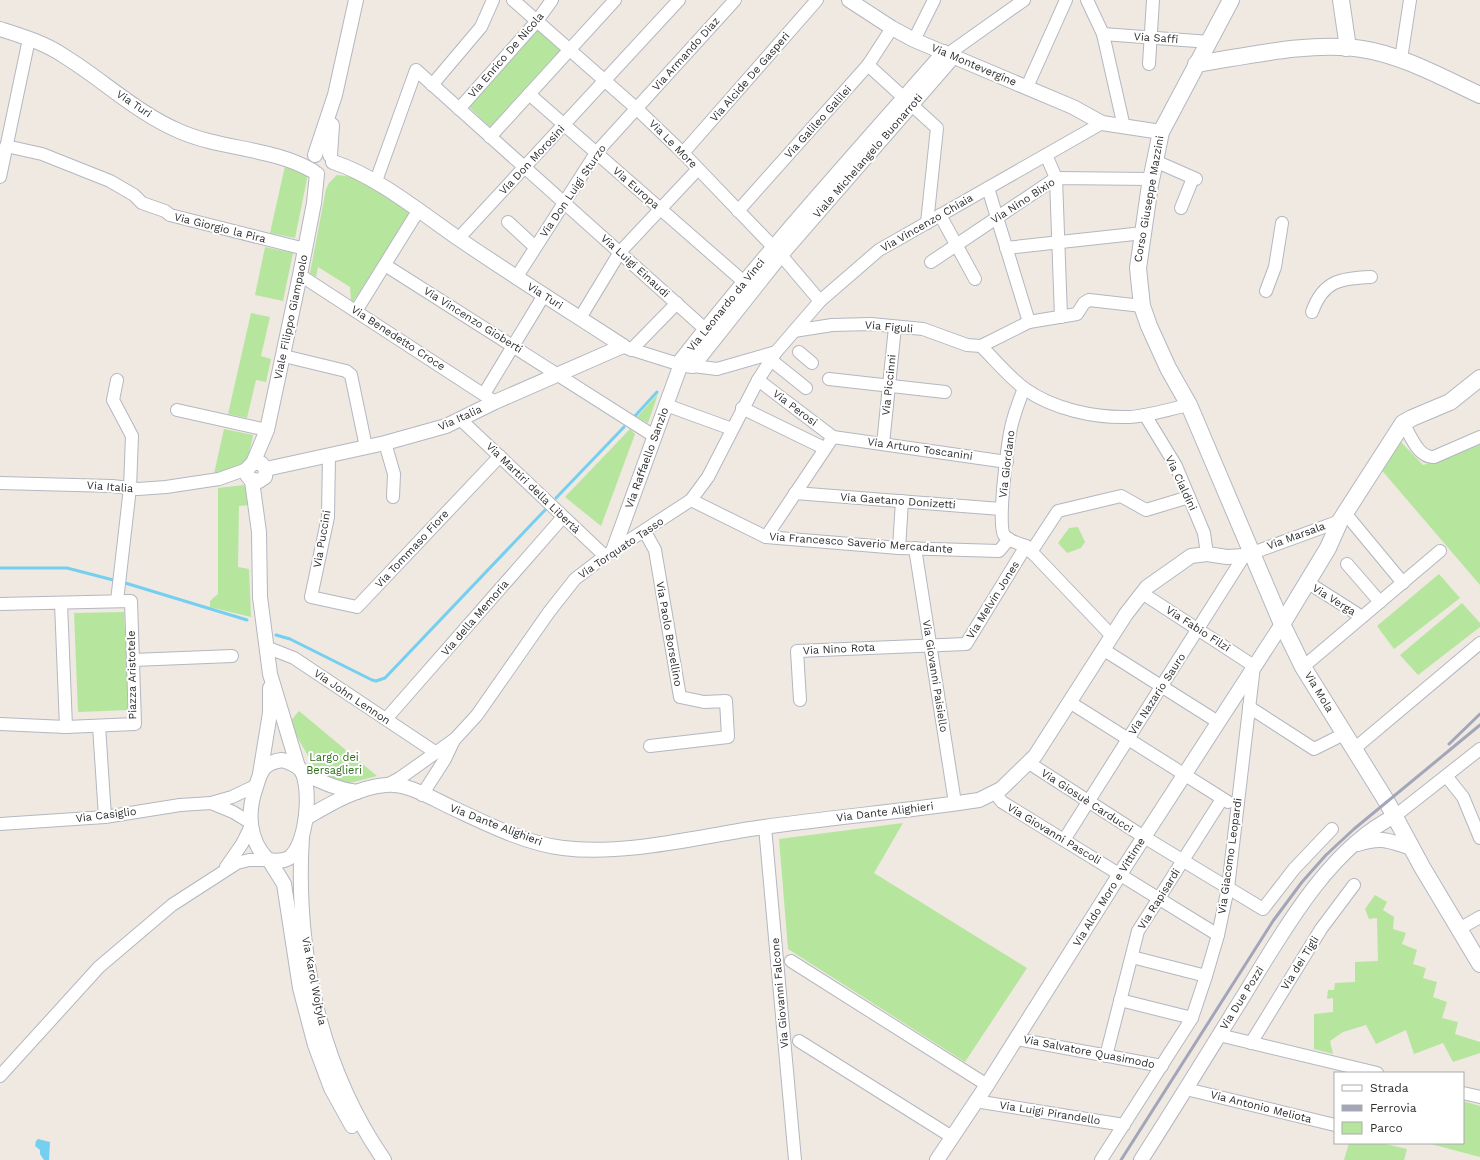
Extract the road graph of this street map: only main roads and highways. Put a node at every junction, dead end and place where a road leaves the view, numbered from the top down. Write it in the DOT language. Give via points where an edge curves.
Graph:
graph roads {
  1 [pos="1231,0"];
  2 [pos="1341,0"];
  3 [pos="1346,48"];
  4 [pos="1196,64"];
  5 [pos="1480,95"];
  6 [pos="1480,378"];
  7 [pos="1189,405"];
  8 [pos="1282,624"];
  9 [pos="1480,964"];
  1 -- 4 [label="main road, Corso Giuseppe Mazzini"];
  2 -- 3 [label="main road"];
  3 -- 4 [label="main road" via="1317,46"];
  3 -- 5 [label="main road" via="1368,50 1402,59"];
  4 -- 7 [label="main road, Corso Giuseppe Mazzini" via="1161,132 1151,179 1138,268 1142,306 1149,326 1168,368"];
  6 -- 8 [label="main road" via="1450,402 1404,423 1343,517 1328,548"];
  7 -- 8 [label="main road, Via Mola" via="1248,554"];
  8 -- 9 [label="main road, Via Mola" via="1303,667 1395,816"];
}
